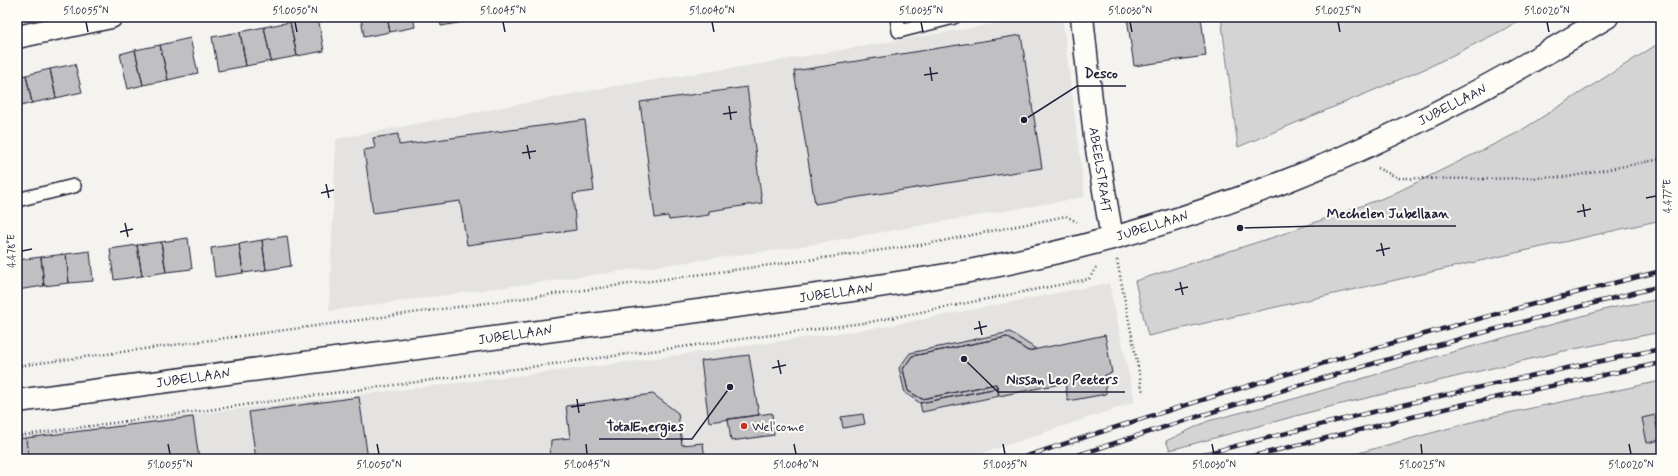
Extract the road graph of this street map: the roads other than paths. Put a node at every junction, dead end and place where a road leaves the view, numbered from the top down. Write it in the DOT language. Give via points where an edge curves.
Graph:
graph roads {
  1 [pos="111,17"];
  2 [pos="897,17"];
  3 [pos="954,17"];
  4 [pos="1082,17"];
  5 [pos="1607,17"];
  6 [pos="17,37"];
  7 [pos="74,186"];
  8 [pos="17,200"];
  9 [pos="1112,238"];
  10 [pos="17,401"];
  1 -- 6 [label="main road"];
  2 -- 3 [label="lane" via="899,31"];
  4 -- 9 [label="main road, ABEELSTRAAT" via="1094,138"];
  5 -- 9 [label="main road, JUBELLAAN" via="1534,61 1453,104 1346,155 1287,180"];
  7 -- 8 [label="lane"];
  9 -- 10 [label="main road, JUBELLAAN" via="981,269 905,282"];
}
